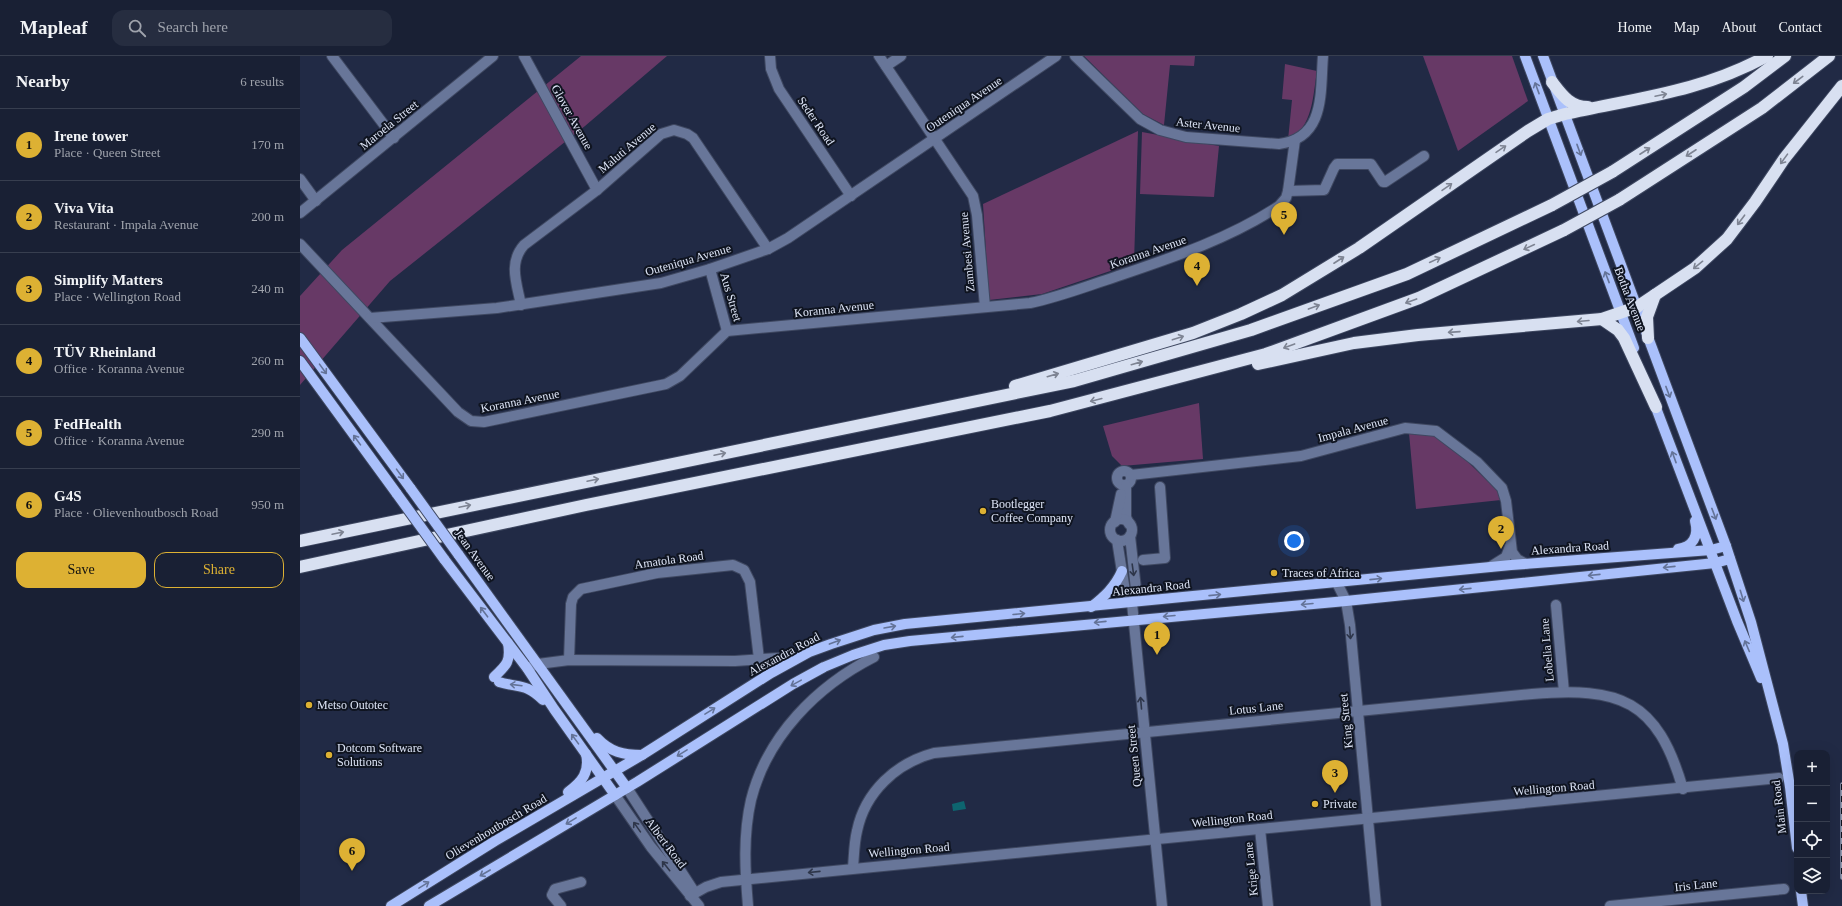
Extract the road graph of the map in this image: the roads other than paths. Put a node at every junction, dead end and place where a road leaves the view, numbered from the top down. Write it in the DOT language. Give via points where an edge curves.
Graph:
graph roads {
  1 [pos="493,56"];
  2 [pos="524,56"];
  3 [pos="770,56"];
  4 [pos="879,56"];
  5 [pos="901,56"];
  6 [pos="1056,56"];
  7 [pos="1075,56"];
  8 [pos="1323,56"];
  9 [pos="1525,56"];
  10 [pos="1543,56"];
  11 [pos="1767,56"];
  12 [pos="1785,56"];
  13 [pos="1829,56"];
  14 [pos="336,58"];
  15 [pos="886,66"];
  16 [pos="1552,82"];
  17 [pos="1842,86"];
  18 [pos="1597,107"];
  19 [pos="1565,114"];
  20 [pos="1548,119"];
  21 [pos="394,138"];
  22 [pos="935,139"];
  23 [pos="1295,140"];
  24 [pos="1424,156"];
  25 [pos="300,179"];
  26 [pos="597,190"];
  27 [pos="1288,191"];
  28 [pos="850,196"];
  29 [pos="316,201"];
  30 [pos="300,213"];
  31 [pos="300,244"];
  32 [pos="768,249"];
  33 [pos="710,269"];
  34 [pos="1655,295"];
  35 [pos="521,304"];
  36 [pos="984,307"];
  37 [pos="1637,307"];
  38 [pos="1621,313"];
  39 [pos="370,318"];
  40 [pos="1602,319"];
  41 [pos="727,331"];
  42 [pos="300,338"];
  43 [pos="1648,338"];
  44 [pos="300,361"];
  45 [pos="1118,394"];
  46 [pos="1656,407"];
  47 [pos="935,409"];
  48 [pos="1123,484"];
  49 [pos="1160,488"];
  50 [pos="1687,493"];
  51 [pos="1115,522"];
  52 [pos="1129,524"];
  53 [pos="1130,536"];
  54 [pos="1117,540"];
  55 [pos="300,541"];
  56 [pos="1510,546"];
  57 [pos="1726,546"];
  58 [pos="1711,550"];
  59 [pos="1642,556"];
  60 [pos="1590,559"];
  61 [pos="1730,559"];
  62 [pos="1143,560"];
  63 [pos="1715,563"];
  64 [pos="1526,564"];
  65 [pos="300,567"];
  66 [pos="1488,568"];
  67 [pos="1122,572"];
  68 [pos="1627,572"];
  69 [pos="1337,583"];
  70 [pos="1346,601"];
  71 [pos="1132,603"];
  72 [pos="1556,606"];
  73 [pos="1091,608"];
  74 [pos="1134,619"];
  75 [pos="508,643"];
  76 [pos="874,657"];
  77 [pos="778,658"];
  78 [pos="759,659"];
  79 [pos="569,660"];
  80 [pos="538,664"];
  81 [pos="527,668"];
  82 [pos="1564,692"];
  83 [pos="1769,694"];
  84 [pos="554,709"];
  85 [pos="1358,711"];
  86 [pos="574,713"];
  87 [pos="1144,732"];
  88 [pos="586,753"];
  89 [pos="642,755"];
  90 [pos="615,770"];
  91 [pos="603,777"];
  92 [pos="1779,778"];
  93 [pos="627,788"];
  94 [pos="1683,789"];
  95 [pos="615,795"];
  96 [pos="1368,818"];
  97 [pos="1794,823"];
  98 [pos="517,828"];
  99 [pos="1260,829"];
  100 [pos="1156,840"];
  101 [pos="853,868"];
  102 [pos="745,880"];
  103 [pos="581,882"];
  104 [pos="1784,889"];
  105 [pos="1801,894"];
  106 [pos="693,895"];
  107 [pos="391,906"];
  108 [pos="429,906"];
  109 [pos="561,906"];
  110 [pos="700,906"];
  111 [pos="748,906"];
  112 [pos="1162,906"];
  113 [pos="1268,906"];
  114 [pos="1376,906"];
  115 [pos="1610,906"];
  116 [pos="1803,906"];
  1 -- 21 [label="street, Maroela Street"];
  2 -- 26 [label="street, Glover Avenue"];
  3 -- 28 [label="street, Seder Road" via="771,69 779,89"];
  4 -- 15 [label="street, Zambesi Avenue"];
  5 -- 15 [label="street"];
  6 -- 22 [label="street, Outeniqua Avenue"];
  7 -- 23 [label="street, Aster Avenue" via="1140,119 1166,133 1186,137 1279,144"];
  8 -- 23 [label="street" via="1318,114 1308,132"];
  20 -- 9 [label="main road, Botha Avenue, one-way"];
  10 -- 16 [label="main road, Botha Avenue"];
  18 -- 11 [label="highway, one-way" via="1689,89"];
  47 -- 12 [label="highway, one-way, bridge" via="1074,381 1251,330 1407,274 1552,205 1612,172 1744,87"];
  13 -- 45 [label="highway, one-way, bridge" via="1762,108 1619,200 1564,230 1390,309 1266,354"];
  14 -- 21 [label="street"];
  15 -- 22 [label="street, Zambesi Avenue"];
  16 -- 18 [label="highway" via="1573,104"];
  16 -- 19 [label="main road, Botha Avenue"];
  17 -- 34 [label="highway, one-way" via="1784,159 1727,239 1695,268"];
  18 -- 19 [label="highway"];
  19 -- 20 [label="highway"];
  19 -- 37 [label="main road, Botha Avenue, one-way"];
  38 -- 20 [label="main road, Botha Avenue, one-way"];
  47 -- 20 [label="highway, one-way" via="1193,333 1270,300 1359,248"];
  21 -- 29 [label="street, Maroela Street"];
  22 -- 28 [label="street, Outeniqua Avenue"];
  22 -- 36 [label="street, Zambesi Avenue" via="974,201"];
  23 -- 27 [label="street, Koranna Avenue"];
  24 -- 27 [label="street" via="1386,182 1383,182 1372,164 1339,164 1334,168 1324,190"];
  25 -- 29 [label="street"];
  26 -- 32 [label="street, Maluti Avenue" via="661,134 674,130 681,131 693,138"];
  26 -- 35 [label="street, Maluti Avenue" via="518,252 514,266"];
  27 -- 36 [label="street, Koranna Avenue" via="1283,202 1276,208 1210,243 1183,254 1045,300"];
  28 -- 32 [label="street, Outeniqua Avenue"];
  29 -- 30 [label="street, Maroela Street"];
  31 -- 39 [label="street"];
  32 -- 33 [label="street, Outeniqua Avenue"];
  33 -- 35 [label="street, Outeniqua Avenue" via="661,283"];
  33 -- 41 [label="street, Aus Street"];
  34 -- 37 [label="highway"];
  34 -- 43 [label="highway" via="1647,317"];
  35 -- 39 [label="street, Outeniqua Avenue" via="469,311"];
  36 -- 41 [label="street, Koranna Avenue"];
  37 -- 38 [label="highway"];
  37 -- 43 [label="main road, Botha Avenue"];
  38 -- 40 [label="highway"];
  38 -- 46 [label="main road, Botha Avenue"];
  39 -- 41 [label="street, Koranna Avenue" via="454,408 464,417 477,422 666,384 684,372"];
  40 -- 45 [label="highway, one-way" via="1418,334 1354,343 1158,390"];
  40 -- 46 [label="highway" via="1618,330 1624,338"];
  42 -- 80 [label="main road, Jean Avenue, one-way, bridge"];
  43 -- 57 [label="main road, Botha Avenue, one-way"];
  75 -- 44 [label="main road, one-way, bridge"];
  45 -- 65 [label="highway, one-way" via="1050,411 586,505"];
  50 -- 46 [label="main road, Botha Avenue, one-way"];
  55 -- 47 [label="highway, one-way"];
  48 -- 51 [label="street"];
  48 -- 52 [label="street"];
  48 -- 56 [label="street, Impala Avenue" via="1117,478 1120,472 1125,471 1131,475 1301,456 1405,428 1436,431 1477,462 1502,488 1506,501"];
  49 -- 62 [label="street" via="1165,558"];
  50 -- 58 [label="main road, Botha Avenue"];
  50 -- 59 [label="main road" via="1697,528 1694,540 1686,548"];
  51 -- 52 [label="street" via="1124,520"];
  51 -- 54 [label="street" via="1110,532"];
  52 -- 53 [label="street" via="1132,530"];
  53 -- 54 [label="street" via="1126,540"];
  53 -- 71 [label="street, one-way" via="1136,589"];
  54 -- 67 [label="street"];
  56 -- 64 [label="street" via="1517,559"];
  56 -- 66 [label="street" via="1506,557"];
  57 -- 58 [label="main road, Alexandra Road"];
  57 -- 61 [label="main road, Botha Avenue"];
  58 -- 59 [label="main road, Alexandra Road"];
  58 -- 63 [label="main road, Botha Avenue"];
  59 -- 60 [label="main road, Alexandra Road"];
  60 -- 64 [label="main road, Alexandra Road"];
  60 -- 68 [label="main road" via="1599,563 1621,563"];
  61 -- 63 [label="main road"];
  61 -- 83 [label="main road, Main Road, one-way" via="1751,622"];
  63 -- 68 [label="main road, one-way"];
  83 -- 63 [label="main road, Main Road, one-way"];
  64 -- 66 [label="main road, Alexandra Road"];
  69 -- 66 [label="main road, Alexandra Road, one-way"];
  67 -- 71 [label="street" via="1124,591"];
  67 -- 73 [label="main road" via="1118,582"];
  68 -- 70 [label="main road, one-way"];
  69 -- 70 [label="street, King Street"];
  71 -- 69 [label="main road, Alexandra Road, one-way"];
  70 -- 74 [label="main road, one-way"];
  70 -- 85 [label="street, King Street, one-way"];
  71 -- 73 [label="main road, Alexandra Road"];
  71 -- 74 [label="street, Queen Street"];
  72 -- 82 [label="street, Lobelia Lane"];
  89 -- 73 [label="main road, Alexandra Road, one-way" via="771,673 809,652 852,636 905,624"];
  87 -- 74 [label="street, Queen Street, one-way"];
  74 -- 93 [label="main road, one-way" via="910,641 869,649 793,684"];
  75 -- 81 [label="main road"];
  84 -- 75 [label="main road, one-way" via="529,688 496,679 508,662"];
  76 -- 102 [label="street" via="837,678 818,693 787,727 773,748 761,771 751,800 746,830"];
  77 -- 78 [label="street, Alexandra Road"];
  78 -- 79 [label="street, Alexandra Road"];
  78 -- 79 [label="street, Amatola Road" via="750,582 744,570 733,565 657,573 582,589 573,597 571,604"];
  79 -- 80 [label="street, Alexandra Road"];
  80 -- 81 [label="street, Alexandra Road"];
  80 -- 86 [label="main road, Jean Avenue"];
  81 -- 84 [label="main road"];
  82 -- 85 [label="street, Lotus Lane"];
  82 -- 94 [label="street, Lotus Lane" via="1592,692 1612,696 1639,711 1651,721 1670,751"];
  83 -- 97 [label="main road, Main Road" via="1787,765"];
  88 -- 84 [label="main road, one-way"];
  85 -- 87 [label="street, Lotus Lane"];
  85 -- 96 [label="street, King Street"];
  86 -- 89 [label="main road" via="609,749 617,753"];
  86 -- 90 [label="main road, Jean Avenue"];
  87 -- 100 [label="street, Queen Street"];
  87 -- 101 [label="street, Lotus Lane" via="952,750 914,759 886,779 867,803 857,830"];
  88 -- 91 [label="main road"];
  88 -- 98 [label="main road" via="587,770 581,782"];
  89 -- 90 [label="main road, Alexandra Road"];
  90 -- 91 [label="main road, Olievenhoutbosch Road"];
  90 -- 93 [label="main road, Jean Avenue"];
  91 -- 95 [label="main road"];
  91 -- 98 [label="main road, Olievenhoutbosch Road"];
  92 -- 94 [label="street, Wellington Road"];
  93 -- 95 [label="main road"];
  93 -- 106 [label="street, Albert Road"];
  94 -- 96 [label="street, Wellington Road"];
  106 -- 95 [label="street, Albert Road, one-way" via="651,847"];
  95 -- 108 [label="main road, one-way"];
  96 -- 99 [label="street, Wellington Road"];
  96 -- 114 [label="street, King Street"];
  107 -- 98 [label="main road, Olievenhoutbosch Road, one-way"];
  99 -- 100 [label="street, Wellington Road"];
  99 -- 113 [label="street, Krige Lane"];
  100 -- 101 [label="street, Wellington Road"];
  100 -- 112 [label="street, Queen Street"];
  101 -- 102 [label="street, Wellington Road, one-way"];
  102 -- 106 [label="street, Wellington Road" via="717,883"];
  102 -- 111 [label="street"];
  103 -- 109 [label="street" via="554,889 552,894"];
  104 -- 115 [label="street, Iris Lane"];
  105 -- 116 [label="main road"];
  106 -- 110 [label="street, Albert Road"];
}
